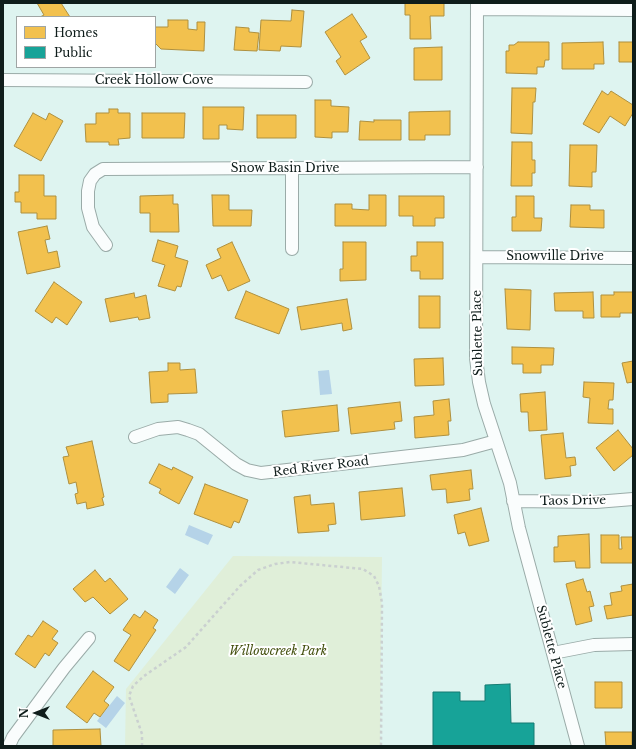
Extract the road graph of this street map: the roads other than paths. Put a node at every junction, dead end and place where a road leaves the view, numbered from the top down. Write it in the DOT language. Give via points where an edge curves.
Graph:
graph roads {
  1 [pos="477,6"];
  2 [pos="633,10"];
  3 [pos="3,80"];
  4 [pos="306,82"];
  5 [pos="477,167"];
  6 [pos="292,169"];
  7 [pos="106,245"];
  8 [pos="292,249"];
  9 [pos="477,257"];
  10 [pos="633,258"];
  11 [pos="135,437"];
  12 [pos="496,441"];
  13 [pos="633,499"];
  14 [pos="513,501"];
  15 [pos="90,638"];
  16 [pos="633,644"];
  17 [pos="553,653"];
  18 [pos="9,746"];
  19 [pos="578,746"];
  1 -- 2 [label="street"];
  1 -- 5 [label="street, Sublette Place"];
  3 -- 4 [label="street, Creek Hollow Cove"];
  5 -- 6 [label="street, Snow Basin Drive"];
  5 -- 9 [label="street, Sublette Place"];
  6 -- 7 [label="street, Snow Basin Drive" via="109,169 95,174 90,181 88,208 93,227"];
  6 -- 8 [label="street"];
  9 -- 10 [label="street, Snowville Drive"];
  9 -- 12 [label="street, Sublette Place" via="478,382"];
  11 -- 12 [label="street, Red River Road" via="178,427 199,434 236,464 261,473 463,450"];
  12 -- 14 [label="street, Sublette Place" via="510,483"];
  13 -- 14 [label="street, Taos Drive" via="596,502"];
  14 -- 17 [label="street, Sublette Place"];
  15 -- 18 [label="street" via="18,730"];
  16 -- 17 [label="street" via="594,645"];
  17 -- 19 [label="street, Sublette Place"];
}
